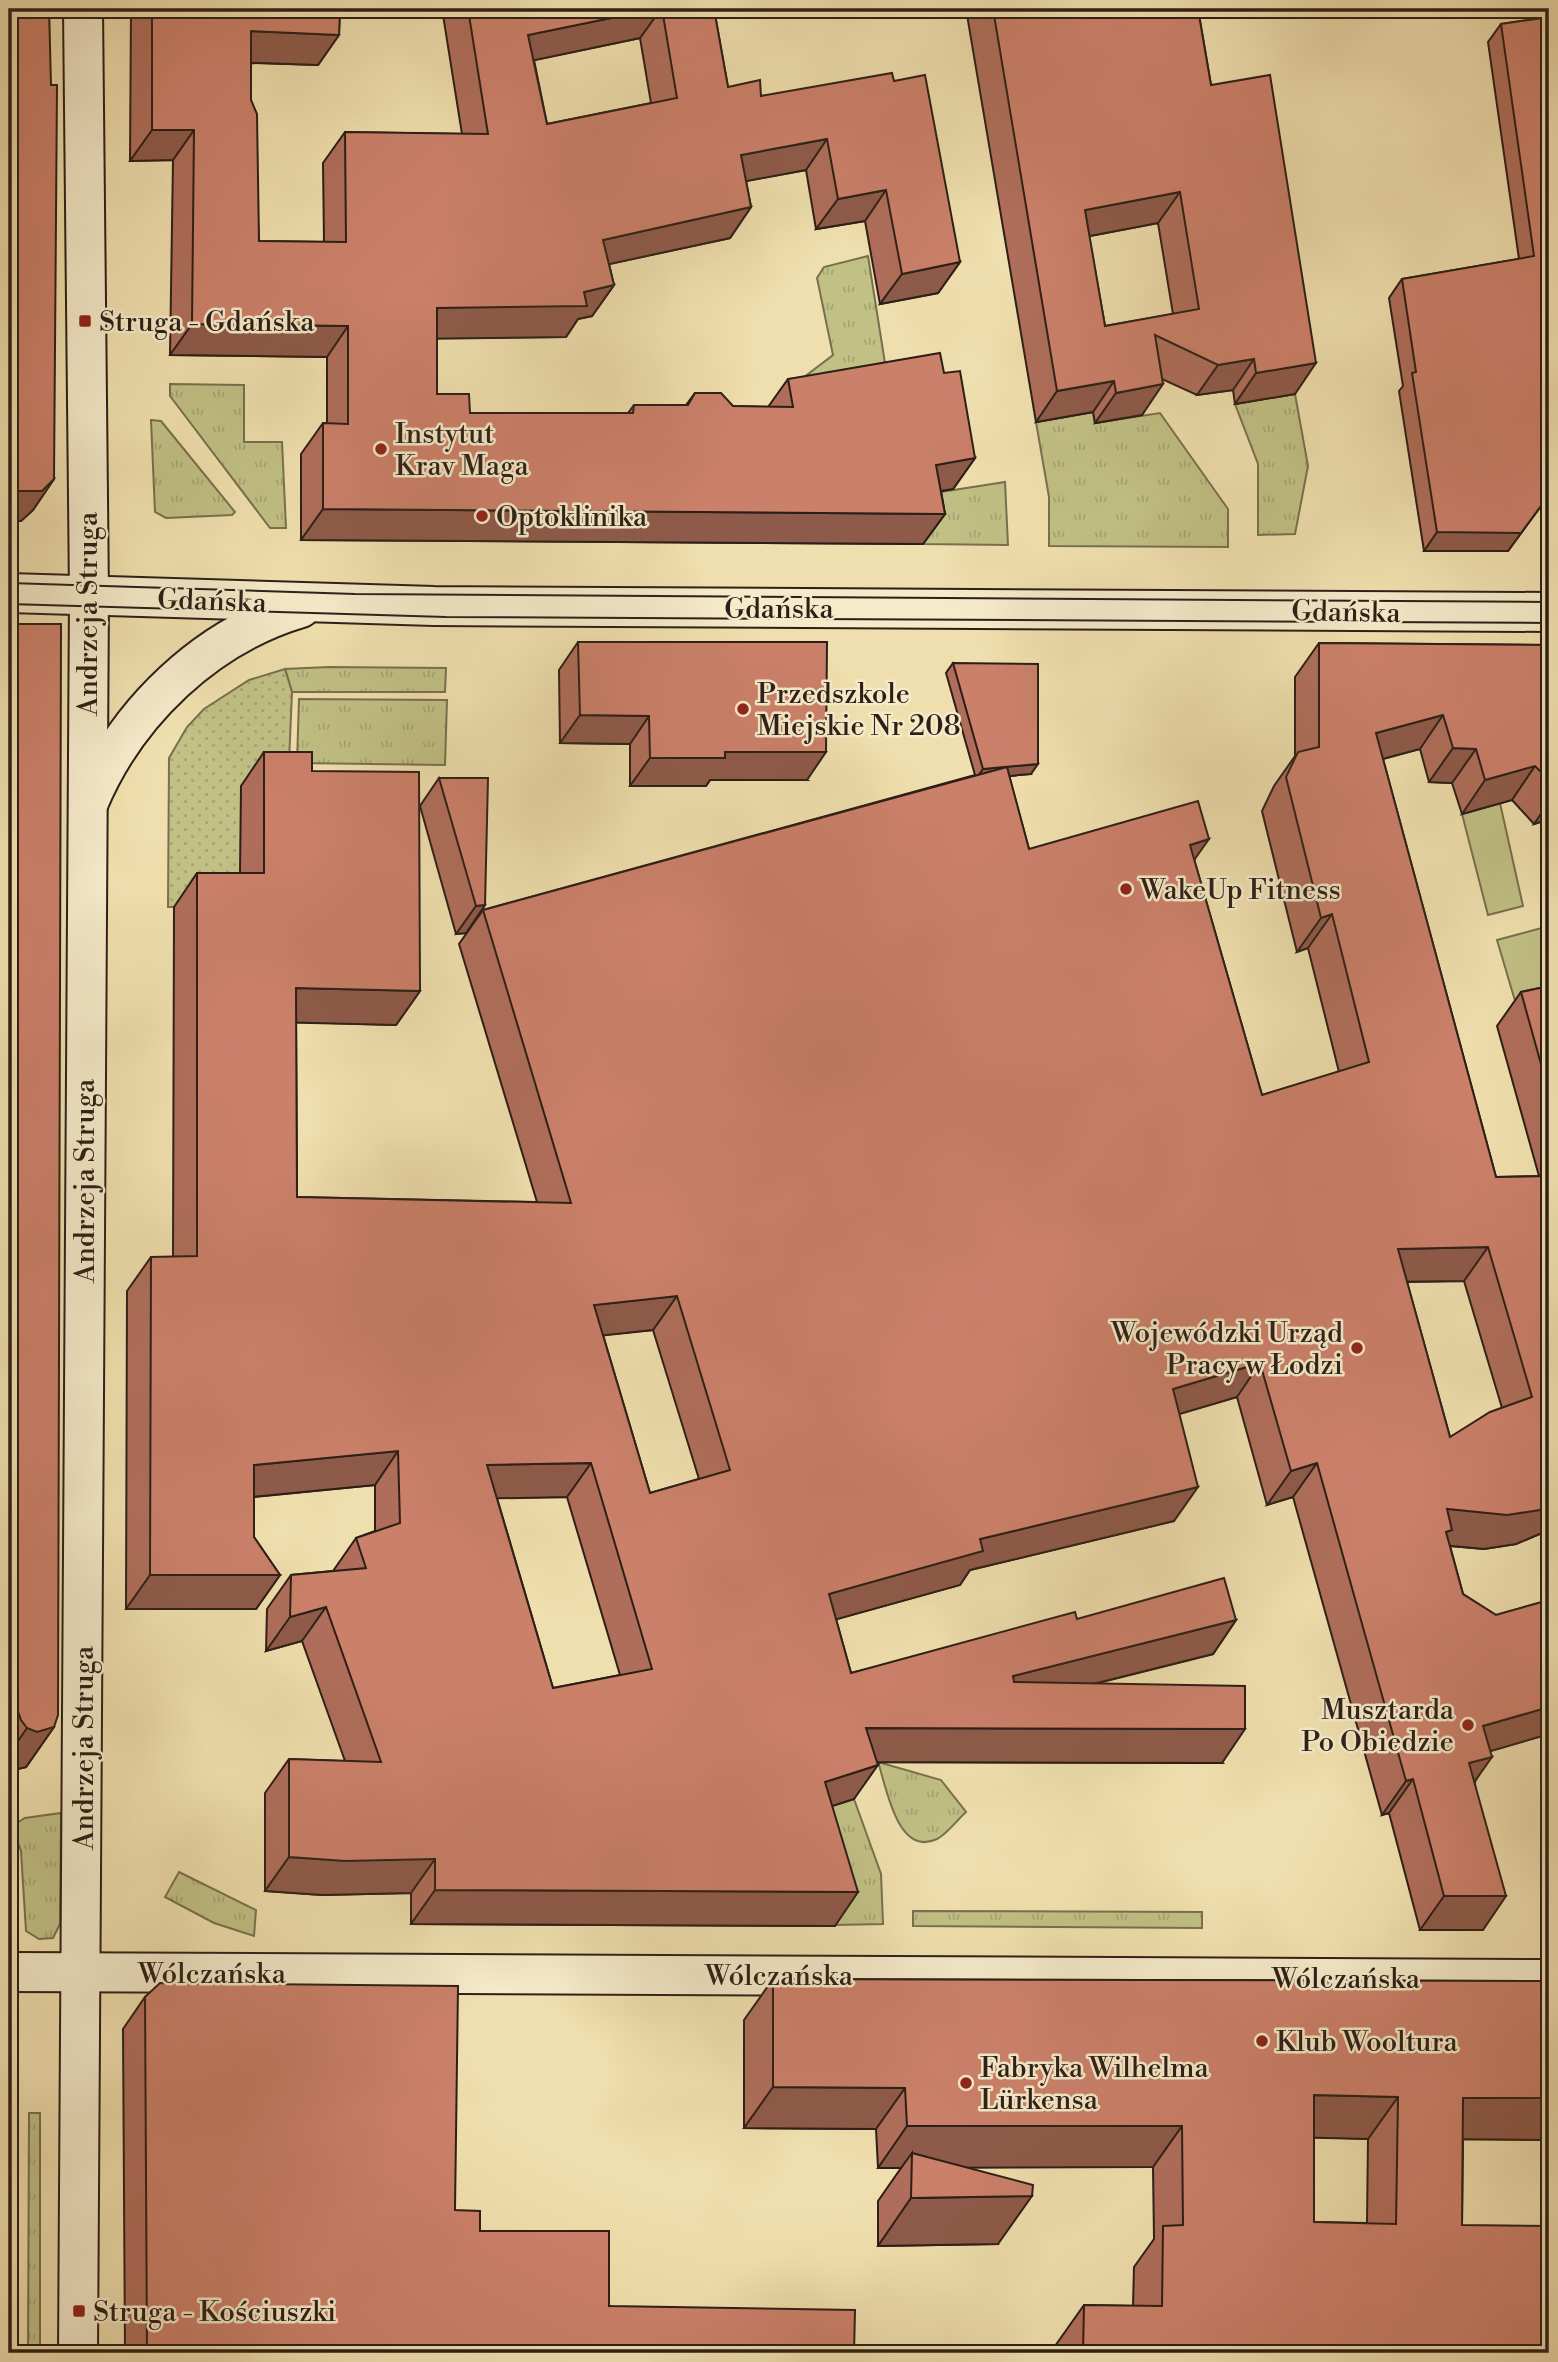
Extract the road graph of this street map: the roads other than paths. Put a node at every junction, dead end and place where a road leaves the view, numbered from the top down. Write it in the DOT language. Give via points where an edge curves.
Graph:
graph roads {
  1 [pos="83,9"];
  2 [pos="9,593"];
  3 [pos="89,596"];
  4 [pos="317,603"];
  5 [pos="1549,612"];
  6 [pos="85,810"];
  7 [pos="9,1972"];
  8 [pos="83,1973"];
  9 [pos="1549,1979"];
  10 [pos="78,2353"];
  1 -- 3 [label="street, Andrzeja Struga"];
  2 -- 3 [label="street, Gdańska"];
  3 -- 4 [label="street, Gdańska"];
  3 -- 6 [label="street, Andrzeja Struga"];
  4 -- 5 [label="street, Gdańska"];
  4 -- 6 [label="street" via="284,613 236,637 166,688 122,739"];
  6 -- 8 [label="street, Andrzeja Struga"];
  7 -- 8 [label="street, Wólczańska"];
  8 -- 9 [label="street, Wólczańska"];
  8 -- 10 [label="street, Andrzeja Struga"];
}
